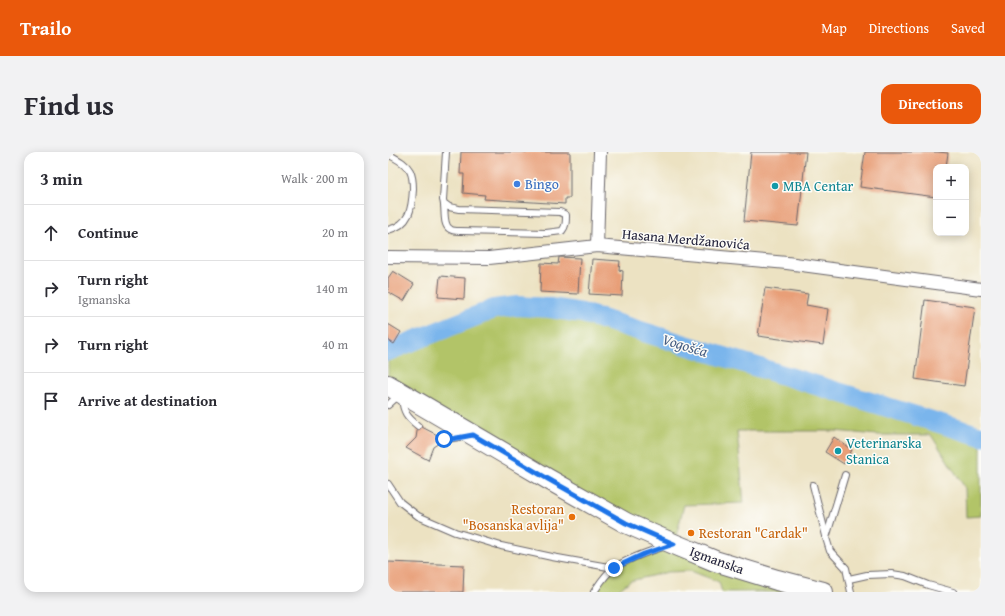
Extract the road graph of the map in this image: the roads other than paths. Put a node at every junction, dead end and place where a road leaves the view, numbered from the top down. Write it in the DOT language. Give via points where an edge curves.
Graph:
graph roads {
  1 [pos="446,152"];
  2 [pos="600,152"];
  3 [pos="388,154"];
  4 [pos="445,204"];
  5 [pos="388,230"];
  6 [pos="597,246"];
  7 [pos="388,257"];
  8 [pos="981,289"];
  9 [pos="393,394"];
  10 [pos="418,426"];
  11 [pos="473,435"];
  12 [pos="444,439"];
  13 [pos="845,475"];
  14 [pos="388,484"];
  15 [pos="813,485"];
  16 [pos="826,538"];
  17 [pos="674,544"];
  18 [pos="614,568"];
  19 [pos="849,579"];
  20 [pos="594,592"];
  21 [pos="822,592"];
  22 [pos="851,592"];
  23 [pos="953,592"];
  1 -- 4 [label="lane"];
  2 -- 6 [label="street"];
  3 -- 5 [label="lane" via="405,164 413,181 409,214 401,224"];
  4 -- 4 [label="lane" via="459,209 560,212 566,215 565,228 562,231 546,232 451,230 445,222"];
  6 -- 7 [label="street, Hasana Merdžanovića" via="489,258"];
  6 -- 8 [label="street, Hasana Merdžanovića" via="787,263"];
  9 -- 10 [label="lane" via="410,420"];
  9 -- 11 [label="main road, Igmanska"];
  11 -- 12 [label="lane"];
  11 -- 17 [label="main road, Igmanska" via="626,523"];
  13 -- 16 [label="lane"];
  14 -- 18 [label="lane" via="400,502 418,516 456,532 501,546"];
  15 -- 16 [label="lane"];
  16 -- 19 [label="lane" via="830,551 846,568"];
  17 -- 18 [label="lane"];
  17 -- 21 [label="main road, Igmanska" via="715,561"];
  18 -- 20 [label="lane" via="603,578"];
  19 -- 22 [label="lane"];
  19 -- 23 [label="lane" via="892,574"];
}
